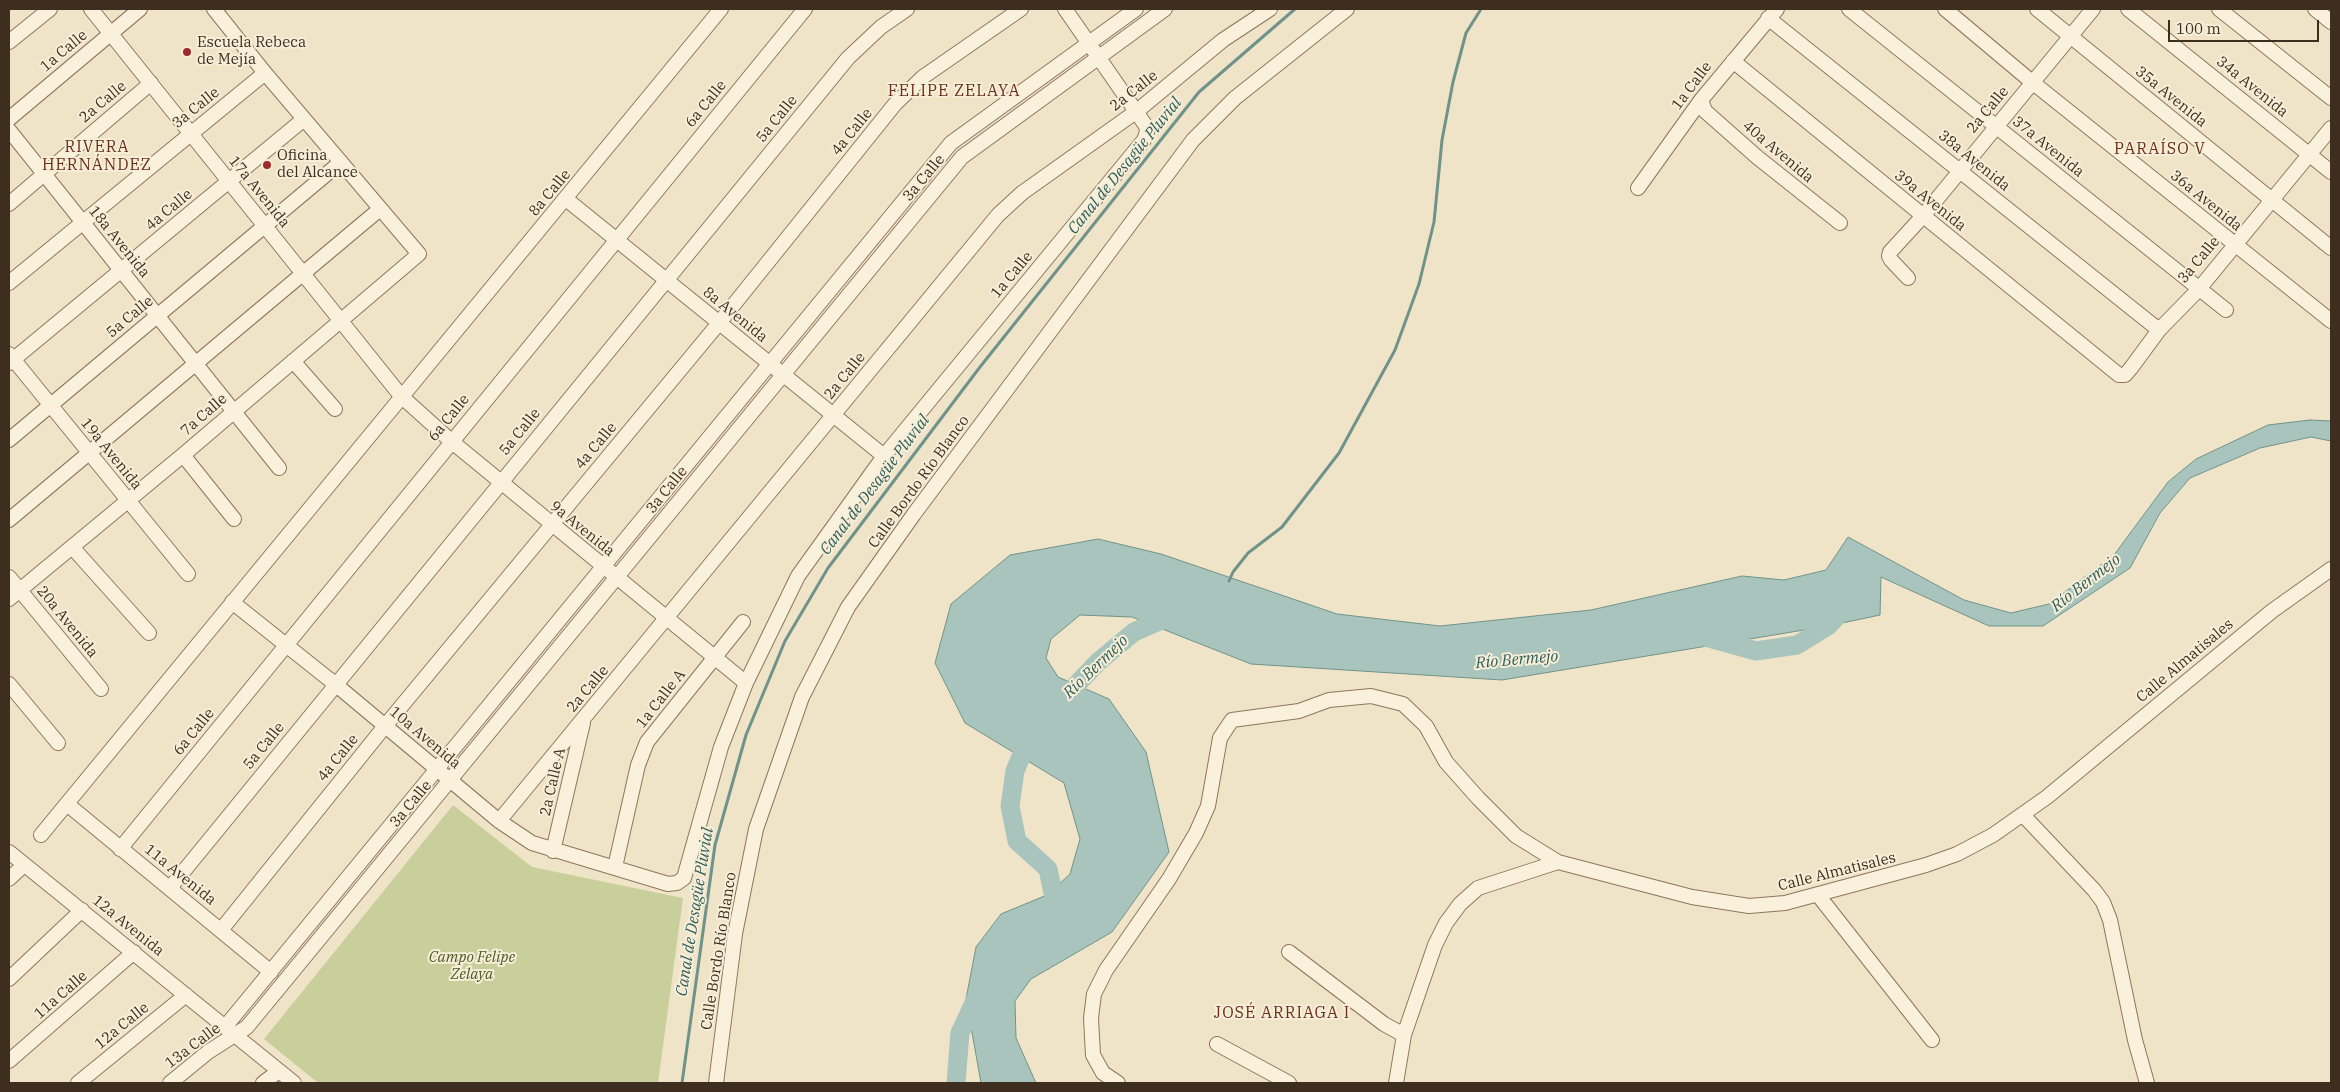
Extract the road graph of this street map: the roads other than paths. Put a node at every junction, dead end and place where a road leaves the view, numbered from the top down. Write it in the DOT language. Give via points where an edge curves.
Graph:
graph roads {
  1 [pos="50,9"];
  2 [pos="91,9"];
  3 [pos="140,9"];
  4 [pos="214,9"];
  5 [pos="721,9"];
  6 [pos="805,9"];
  7 [pos="907,9"];
  8 [pos="1021,9"];
  9 [pos="1065,9"];
  10 [pos="1136,9"];
  11 [pos="1165,9"];
  12 [pos="1270,9"];
  13 [pos="1347,9"];
  14 [pos="1850,9"];
  15 [pos="1945,9"];
  16 [pos="2038,9"];
  17 [pos="2093,9"];
  18 [pos="2128,9"];
  19 [pos="2219,9"];
  20 [pos="2315,9"];
  21 [pos="1773,13"];
  22 [pos="2331,22"];
  23 [pos="111,33"];
  24 [pos="2071,36"];
  25 [pos="9,42"];
  26 [pos="1088,44"];
  27 [pos="1098,58"];
  28 [pos="1733,60"];
  29 [pos="265,73"];
  30 [pos="2032,82"];
  31 [pos="151,83"];
  32 [pos="2331,98"];
  33 [pos="1701,100"];
  34 [pos="1136,111"];
  35 [pos="304,119"];
  36 [pos="9,120"];
  37 [pos="1995,126"];
  38 [pos="2331,128"];
  39 [pos="9,130"];
  40 [pos="191,133"];
  41 [pos="2309,155"];
  42 [pos="341,162"];
  43 [pos="1959,171"];
  44 [pos="2331,172"];
  45 [pos="44,174"];
  46 [pos="229,181"];
  47 [pos="1638,188"];
  48 [pos="566,199"];
  49 [pos="2272,199"];
  50 [pos="9,204"];
  51 [pos="380,209"];
  52 [pos="1923,216"];
  53 [pos="82,221"];
  54 [pos="1840,223"];
  55 [pos="265,226"];
  56 [pos="617,239"];
  57 [pos="2234,244"];
  58 [pos="2331,248"];
  59 [pos="121,270"];
  60 [pos="302,273"];
  61 [pos="1908,278"];
  62 [pos="666,280"];
  63 [pos="9,283"];
  64 [pos="2199,289"];
  65 [pos="2226,310"];
  66 [pos="157,316"];
  67 [pos="341,321"];
  68 [pos="2331,321"];
  69 [pos="719,323"];
  70 [pos="2159,330"];
  71 [pos="10,359"];
  72 [pos="293,361"];
  73 [pos="195,363"];
  74 [pos="769,364"];
  75 [pos="2107,366"];
  76 [pos="783,374"];
  77 [pos="401,396"];
  78 [pos="50,405"];
  79 [pos="335,409"];
  80 [pos="234,412"];
  81 [pos="834,415"];
  82 [pos="9,440"];
  83 [pos="451,442"];
  84 [pos="90,454"];
  85 [pos="183,455"];
  86 [pos="884,456"];
  87 [pos="278,468"];
  88 [pos="500,482"];
  89 [pos="128,500"];
  90 [pos="234,519"];
  91 [pos="9,520"];
  92 [pos="551,525"];
  93 [pos="72,547"];
  94 [pos="602,566"];
  95 [pos="2331,569"];
  96 [pos="188,574"];
  97 [pos="9,577"];
  98 [pos="616,577"];
  99 [pos="14,594"];
  100 [pos="232,602"];
  101 [pos="667,619"];
  102 [pos="743,622"];
  103 [pos="150,633"];
  104 [pos="285,644"];
  105 [pos="715,656"];
  106 [pos="746,683"];
  107 [pos="9,684"];
  108 [pos="335,684"];
  109 [pos="101,689"];
  110 [pos="584,720"];
  111 [pos="386,726"];
  112 [pos="58,743"];
  113 [pos="438,769"];
  114 [pos="451,781"];
  115 [pos="67,804"];
  116 [pos="2023,815"];
  117 [pos="499,821"];
  118 [pos="41,835"];
  119 [pos="120,849"];
  120 [pos="553,851"];
  121 [pos="9,852"];
  122 [pos="1558,862"];
  123 [pos="24,865"];
  124 [pos="615,867"];
  125 [pos="9,879"];
  126 [pos="170,888"];
  127 [pos="1818,895"];
  128 [pos="82,910"];
  129 [pos="221,930"];
  130 [pos="134,952"];
  131 [pos="1289,952"];
  132 [pos="271,972"];
  133 [pos="9,979"];
  134 [pos="186,995"];
  135 [pos="230,1031"];
  136 [pos="1404,1035"];
  137 [pos="1932,1040"];
  138 [pos="1217,1044"];
  139 [pos="9,1061"];
  140 [pos="279,1071"];
  141 [pos="78,1083"];
  142 [pos="170,1083"];
  143 [pos="264,1083"];
  144 [pos="294,1083"];
  145 [pos="716,1083"];
  146 [pos="1118,1083"];
  147 [pos="1289,1083"];
  148 [pos="1396,1083"];
  149 [pos="2147,1083"];
  1 -- 25 [label="street"];
  2 -- 23 [label="street, 17a Avenida"];
  3 -- 23 [label="street, 1a Calle"];
  4 -- 29 [label="street"];
  5 -- 48 [label="street, 8a Calle"];
  6 -- 56 [label="street, 6a Calle"];
  7 -- 62 [label="street, 5a Calle" via="881,27 848,58"];
  8 -- 69 [label="street, 4a Calle" via="923,77 895,104"];
  9 -- 26 [label="street"];
  10 -- 26 [label="street, 3a Calle"];
  11 -- 27 [label="street, 3a Calle"];
  12 -- 34 [label="street, 2a Calle" via="1223,40"];
  13 -- 145 [label="street, Calle Bordo Río Blanco" via="1258,79 1193,140 848,607 802,697 756,829 735,934"];
  14 -- 37 [label="street, 37a Avenida"];
  15 -- 30 [label="street, 36a Avenida"];
  16 -- 24 [label="street, 35a Avenida"];
  17 -- 24 [label="street, 2a Calle"];
  18 -- 41 [label="street, 34a Avenida"];
  19 -- 32 [label="street"];
  20 -- 22 [label="street"];
  21 -- 28 [label="street, 1a Calle"];
  21 -- 43 [label="street, 38a Avenida"];
  23 -- 31 [label="street, 17a Avenida"];
  23 -- 36 [label="street, 1a Calle"];
  24 -- 30 [label="street, 2a Calle"];
  24 -- 49 [label="street, 35a Avenida"];
  26 -- 27 [label="street"];
  26 -- 74 [label="street, 3a Calle" via="951,142"];
  27 -- 34 [label="street"];
  27 -- 76 [label="street, 3a Calle" via="962,157"];
  28 -- 33 [label="street, 1a Calle"];
  28 -- 52 [label="street, 39a Avenida"];
  29 -- 35 [label="street"];
  29 -- 40 [label="street, 3a Calle"];
  30 -- 37 [label="street, 2a Calle"];
  30 -- 57 [label="street, 36a Avenida"];
  31 -- 40 [label="street, 17a Avenida"];
  31 -- 45 [label="street, 2a Calle"];
  33 -- 47 [label="street, 1a Calle"];
  33 -- 54 [label="street, 40a Avenida" via="1705,111"];
  34 -- 81 [label="street, 2a Calle" via="1022,193 998,215"];
  34 -- 86 [label="street, 1a Calle" via="1147,132 1139,148"];
  35 -- 42 [label="street"];
  35 -- 46 [label="street, 4a Calle"];
  37 -- 43 [label="street, 2a Calle"];
  37 -- 64 [label="street, 37a Avenida"];
  38 -- 41 [label="street, 3a Calle"];
  39 -- 45 [label="street, 18a Avenida"];
  40 -- 46 [label="street, 17a Avenida"];
  40 -- 53 [label="street, 3a Calle"];
  41 -- 44 [label="street, 34a Avenida"];
  41 -- 49 [label="street, 3a Calle"];
  42 -- 51 [label="street"];
  42 -- 55 [label="street, 5a Calle"];
  43 -- 52 [label="street, 2a Calle"];
  43 -- 70 [label="street, 38a Avenida"];
  45 -- 50 [label="street, 2a Calle"];
  45 -- 53 [label="street, 18a Avenida"];
  46 -- 55 [label="street, 17a Avenida"];
  46 -- 59 [label="street, 4a Calle"];
  48 -- 56 [label="street, 8a Avenida"];
  48 -- 77 [label="street, 8a Calle"];
  49 -- 57 [label="street, 3a Calle"];
  49 -- 58 [label="street, 35a Avenida"];
  51 -- 60 [label="street"];
  51 -- 67 [label="street, 7a Calle" via="419,254"];
  52 -- 61 [label="street, 2a Calle" via="1889,256"];
  52 -- 75 [label="street, 39a Avenida"];
  53 -- 59 [label="street, 18a Avenida"];
  53 -- 63 [label="street, 3a Calle"];
  55 -- 60 [label="street, 17a Avenida"];
  55 -- 66 [label="street, 5a Calle"];
  56 -- 62 [label="street, 8a Avenida"];
  56 -- 83 [label="street, 6a Calle"];
  57 -- 64 [label="street, 3a Calle"];
  57 -- 68 [label="street, 36a Avenida"];
  59 -- 66 [label="street, 18a Avenida"];
  59 -- 71 [label="street, 4a Calle"];
  60 -- 67 [label="street, 17a Avenida"];
  60 -- 73 [label="street"];
  62 -- 69 [label="street, 8a Avenida"];
  62 -- 88 [label="street, 5a Calle"];
  64 -- 65 [label="street, 37a Avenida"];
  64 -- 70 [label="street, 3a Calle"];
  66 -- 73 [label="street, 18a Avenida"];
  66 -- 78 [label="street, 5a Calle"];
  67 -- 72 [label="street, 7a Calle"];
  67 -- 77 [label="street, 17a Avenida"];
  69 -- 74 [label="street, 8a Avenida"];
  69 -- 92 [label="street, 4a Calle"];
  70 -- 75 [label="street, 3a Calle" via="2125,375 2118,375"];
  71 -- 78 [label="street, 19a Avenida"];
  72 -- 79 [label="street"];
  72 -- 80 [label="street, 7a Calle"];
  73 -- 80 [label="street, 18a Avenida"];
  73 -- 84 [label="street"];
  74 -- 76 [label="street, 8a Avenida"];
  74 -- 94 [label="street, 3a Calle"];
  76 -- 81 [label="street, 8a Avenida"];
  76 -- 98 [label="street, 3a Calle"];
  77 -- 83 [label="street, 9a Avenida"];
  77 -- 100 [label="street, 8a Calle"];
  78 -- 82 [label="street, 5a Calle"];
  78 -- 84 [label="street, 19a Avenida"];
  80 -- 85 [label="street, 7a Calle"];
  80 -- 87 [label="street, 18a Avenida"];
  81 -- 86 [label="street, 8a Avenida"];
  81 -- 101 [label="street, 2a Calle"];
  83 -- 88 [label="street, 9a Avenida"];
  83 -- 104 [label="street, 6a Calle"];
  84 -- 89 [label="street, 19a Avenida"];
  84 -- 91 [label="street"];
  85 -- 89 [label="street, 7a Calle"];
  85 -- 90 [label="street"];
  86 -- 106 [label="street" via="798,576"];
  88 -- 92 [label="street, 9a Avenida"];
  88 -- 108 [label="street, 5a Calle"];
  89 -- 93 [label="street, 7a Calle"];
  89 -- 96 [label="street, 19a Avenida"];
  92 -- 94 [label="street, 9a Avenida"];
  92 -- 111 [label="street, 4a Calle"];
  93 -- 99 [label="street, 7a Calle"];
  93 -- 103 [label="street"];
  94 -- 98 [label="street, 9a Avenida"];
  94 -- 113 [label="street, 3a Calle"];
  95 -- 116 [label="street, Calle Almatisales" via="2272,611"];
  97 -- 99 [label="street, 20a Avenida"];
  98 -- 101 [label="street, 9a Avenida"];
  98 -- 114 [label="street, 3a Calle"];
  99 -- 109 [label="street, 20a Avenida"];
  100 -- 104 [label="street, 10a Avenida"];
  100 -- 115 [label="street, 8a Calle"];
  101 -- 105 [label="street, 9a Avenida"];
  101 -- 110 [label="street, 2a Calle"];
  102 -- 105 [label="street, 1a Calle A"];
  104 -- 108 [label="street, 10a Avenida"];
  104 -- 119 [label="street, 6a Calle"];
  105 -- 106 [label="street, 9a Avenida"];
  105 -- 124 [label="street, 1a Calle A" via="647,742 638,765"];
  106 -- 124 [label="street, 10a Avenida" via="721,747 684,878 668,884"];
  107 -- 112 [label="street"];
  108 -- 111 [label="street, 10a Avenida"];
  108 -- 126 [label="street, 5a Calle"];
  110 -- 117 [label="street, 2a Calle"];
  110 -- 120 [label="street, 2a Calle A"];
  111 -- 113 [label="street, 10a Avenida"];
  111 -- 129 [label="street, 4a Calle"];
  113 -- 114 [label="street, 10a Avenida"];
  113 -- 132 [label="street, 3a Calle"];
  114 -- 117 [label="street, 10a Avenida"];
  114 -- 135 [label="street, 3a Calle" via="247,1027"];
  115 -- 118 [label="street, 8a Calle"];
  115 -- 119 [label="street, 11a Avenida"];
  116 -- 127 [label="street, Calle Almatisales" via="1957,854"];
  116 -- 149 [label="street" via="2103,902 2110,920"];
  117 -- 120 [label="street, 10a Avenida" via="532,843"];
  119 -- 126 [label="street, 11a Avenida"];
  120 -- 124 [label="street, 10a Avenida"];
  121 -- 123 [label="street, 12a Avenida"];
  122 -- 127 [label="street, Calle Almatisales" via="1692,898 1749,906 1785,903"];
  122 -- 136 [label="street" via="1478,888 1460,904 1435,944"];
  122 -- 146 [label="street, Calle Almatisales" via="1516,836 1478,798 1446,762 1426,726 1402,704 1371,696 1329,700 1272,716 1232,720 1220,738 1208,806 1196,833 1169,879 1106,970 1094,994 1091,1018 1093,1055 1103,1073"];
  123 -- 125 [label="street"];
  123 -- 128 [label="street, 12a Avenida"];
  126 -- 129 [label="street, 11a Avenida"];
  127 -- 137 [label="street"];
  128 -- 130 [label="street, 12a Avenida"];
  128 -- 133 [label="street"];
  129 -- 132 [label="street, 11a Avenida"];
  130 -- 134 [label="street, 12a Avenida"];
  130 -- 139 [label="street, 11a Calle"];
  131 -- 136 [label="street" via="1384,1024"];
  132 -- 135 [label="street, 3a Calle"];
  134 -- 135 [label="street, 12a Avenida"];
  134 -- 141 [label="street, 12a Calle"];
  135 -- 140 [label="street, 12a Avenida"];
  135 -- 142 [label="street, 13a Calle"];
  136 -- 148 [label="street"];
  138 -- 147 [label="street"];
  140 -- 143 [label="street"];
  140 -- 144 [label="street, 12a Avenida"];
}
